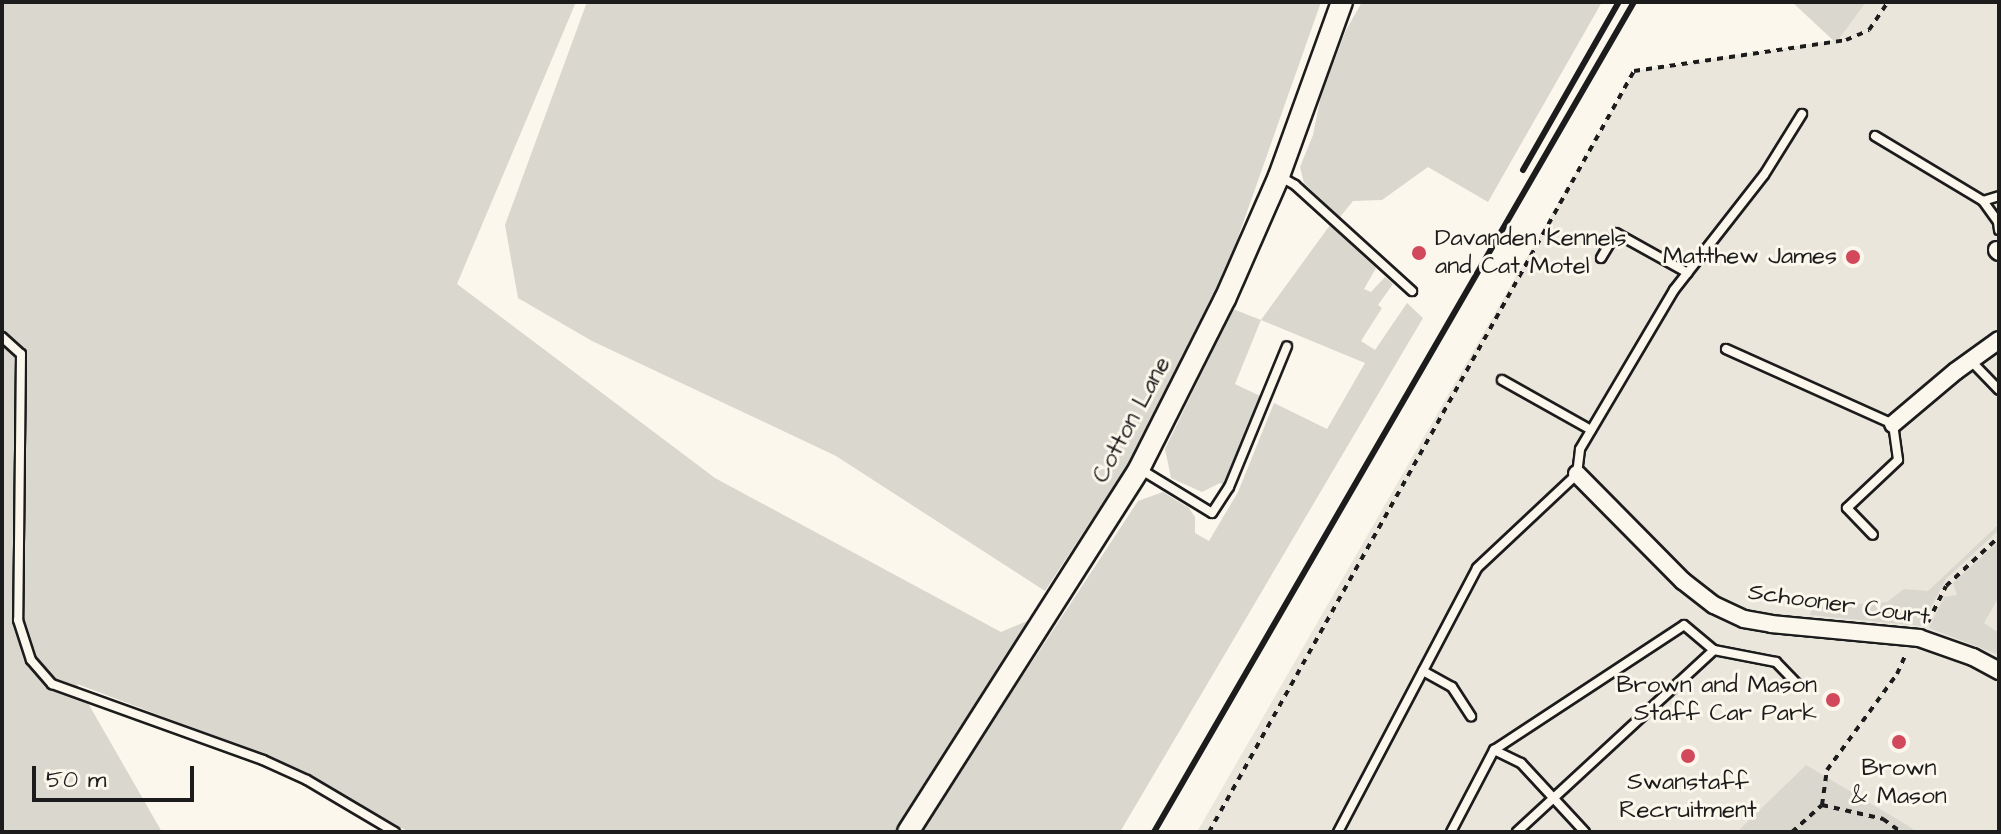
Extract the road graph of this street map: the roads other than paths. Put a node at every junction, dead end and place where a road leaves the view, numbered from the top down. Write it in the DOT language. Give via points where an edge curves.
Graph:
graph roads {
  1 [pos="1342,2"];
  2 [pos="1802,114"];
  3 [pos="1875,136"];
  4 [pos="1279,176"];
  5 [pos="1999,196"];
  6 [pos="1983,201"];
  7 [pos="1999,230"];
  8 [pos="1601,258"];
  9 [pos="1688,273"];
  10 [pos="1412,291"];
  11 [pos="2,337"];
  12 [pos="1999,340"];
  13 [pos="1287,346"];
  14 [pos="1726,349"];
  15 [pos="1971,360"];
  16 [pos="1502,380"];
  17 [pos="1999,390"];
  18 [pos="1893,424"];
  19 [pos="1591,430"];
  20 [pos="1139,469"];
  21 [pos="1577,474"];
  22 [pos="1873,535"];
  23 [pos="1714,650"];
  24 [pos="1423,671"];
  25 [pos="1999,671"];
  26 [pos="1799,686"];
  27 [pos="1471,716"];
  28 [pos="1494,750"];
  29 [pos="1554,799"];
  30 [pos="395,832"];
  31 [pos="908,832"];
  32 [pos="1338,832"];
  33 [pos="1451,832"];
  34 [pos="1517,832"];
  35 [pos="1585,832"];
  1 -- 4 [label="street, Cotton Lane"];
  2 -- 9 [label="lane" via="1764,175"];
  3 -- 6 [label="lane"];
  4 -- 10 [label="lane"];
  4 -- 20 [label="street, Cotton Lane" via="1225,299"];
  5 -- 6 [label="lane"];
  6 -- 7 [label="lane"];
  8 -- 9 [label="lane" via="1616,233"];
  9 -- 19 [label="lane"];
  11 -- 30 [label="lane" via="21,354 18,620 31,660 52,684 263,760"];
  12 -- 15 [label="street"];
  13 -- 20 [label="lane" via="1229,487 1212,513"];
  14 -- 18 [label="lane"];
  15 -- 17 [label="lane"];
  15 -- 18 [label="street"];
  16 -- 19 [label="lane"];
  18 -- 22 [label="lane" via="1898,460 1847,508"];
  19 -- 21 [label="lane" via="1580,449"];
  20 -- 31 [label="street, Cotton Lane"];
  21 -- 24 [label="lane" via="1477,568"];
  21 -- 25 [label="street, Schooner Court" via="1690,589 1714,605 1771,624 1916,638"];
  23 -- 26 [label="lane" via="1776,662"];
  23 -- 28 [label="lane" via="1684,625"];
  23 -- 29 [label="lane"];
  24 -- 27 [label="lane" via="1452,687"];
  24 -- 32 [label="lane"];
  28 -- 29 [label="lane" via="1521,763"];
  28 -- 33 [label="lane"];
  29 -- 34 [label="lane"];
  29 -- 35 [label="lane"];
}
